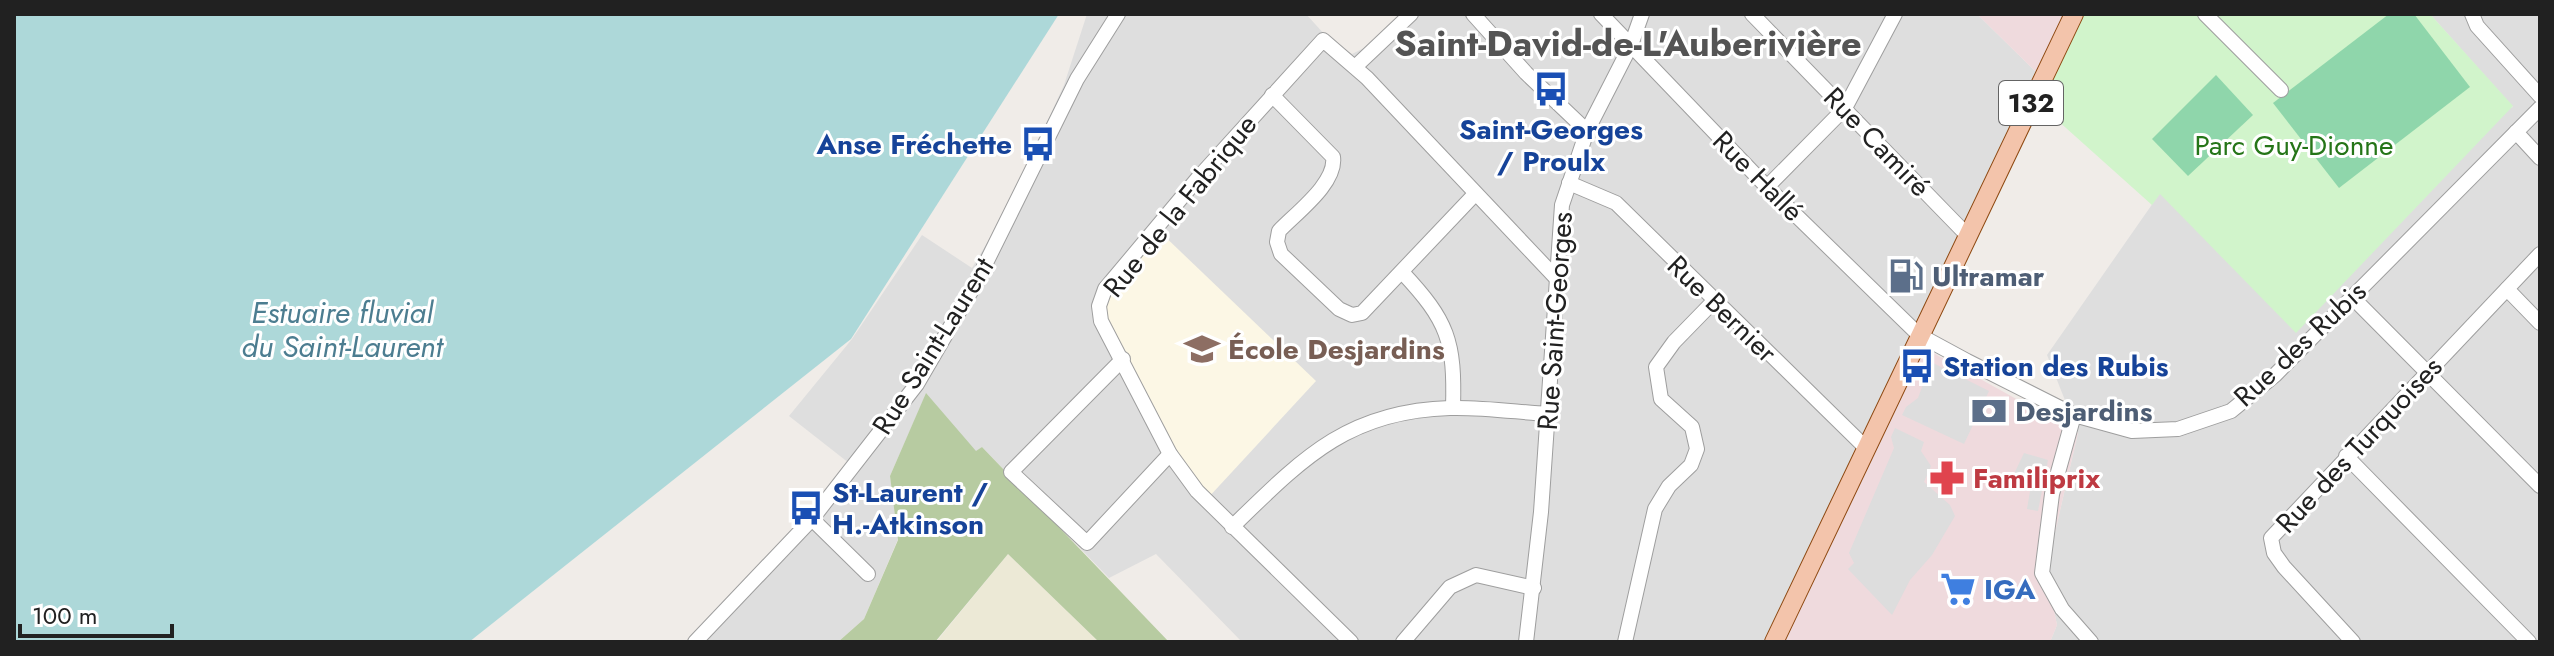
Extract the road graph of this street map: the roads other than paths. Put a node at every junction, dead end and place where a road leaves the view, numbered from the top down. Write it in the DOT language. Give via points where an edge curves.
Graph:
graph roads {
  1 [pos="1118,14"];
  2 [pos="1411,14"];
  3 [pos="1473,14"];
  4 [pos="1601,14"];
  5 [pos="1642,14"];
  6 [pos="1752,14"];
  7 [pos="1895,14"];
  8 [pos="2074,14"];
  9 [pos="2205,14"];
  10 [pos="2472,14"];
  11 [pos="1631,45"];
  12 [pos="1355,67"];
  13 [pos="2281,90"];
  14 [pos="1272,95"];
  15 [pos="2540,96"];
  16 [pos="1845,108"];
  17 [pos="2540,108"];
  18 [pos="1587,131"];
  19 [pos="2516,132"];
  20 [pos="2540,158"];
  21 [pos="1569,183"];
  22 [pos="1767,187"];
  23 [pos="1475,194"];
  24 [pos="1968,236"];
  25 [pos="2540,254"];
  26 [pos="1402,272"];
  27 [pos="1557,279"];
  28 [pos="2507,289"];
  29 [pos="2352,297"];
  30 [pos="1713,302"];
  31 [pos="2540,323"];
  32 [pos="1919,335"];
  33 [pos="1123,359"];
  34 [pos="2428,371"];
  35 [pos="1453,408"];
  36 [pos="1548,414"];
  37 [pos="2074,415"];
  38 [pos="1866,448"];
  39 [pos="1170,454"];
  40 [pos="2346,456"];
  41 [pos="2540,486"];
  42 [pos="812,519"];
  43 [pos="1232,527"];
  44 [pos="868,574"];
  45 [pos="1534,588"];
  46 [pos="695,642"];
  47 [pos="1351,642"];
  48 [pos="1403,642"];
  49 [pos="1526,642"];
  50 [pos="1625,642"];
  51 [pos="1774,642"];
  52 [pos="2091,642"];
  53 [pos="2353,642"];
  54 [pos="2529,642"];
  1 -- 42 [label="street, Rue Saint-Laurent" via="1077,79 983,269 924,372"];
  2 -- 12 [label="street"];
  3 -- 18 [label="street"];
  4 -- 11 [label="street, Rue Hallé"];
  5 -- 11 [label="street, Rue Saint-Georges"];
  6 -- 16 [label="street, Rue Camiré"];
  7 -- 16 [label="street"];
  8 -- 24 [label="main road, 132"];
  9 -- 13 [label="street"];
  10 -- 15 [label="street"];
  11 -- 18 [label="street, Rue Saint-Georges"];
  11 -- 22 [label="street, Rue Hallé"];
  12 -- 14 [label="street, Rue de la Fabrique" via="1323,40"];
  12 -- 23 [label="street"];
  14 -- 26 [label="street" via="1333,157 1335,167 1279,231 1281,254 1352,315 1362,313"];
  14 -- 33 [label="street, Rue de la Fabrique" via="1105,289 1101,321"];
  16 -- 22 [label="street"];
  16 -- 24 [label="street, Rue Camiré"];
  17 -- 19 [label="street, Rue des Rubis"];
  18 -- 21 [label="street, Rue Saint-Georges"];
  19 -- 20 [label="street"];
  19 -- 29 [label="street, Rue des Rubis"];
  21 -- 27 [label="street, Rue Saint-Georges" via="1562,205"];
  21 -- 30 [label="street, Rue Bernier" via="1616,203"];
  22 -- 32 [label="street, Rue Hallé"];
  23 -- 26 [label="street"];
  23 -- 27 [label="street"];
  24 -- 32 [label="main road, 132"];
  25 -- 28 [label="street, Rue des Turquoises"];
  26 -- 35 [label="street" via="1430,301 1447,332 1455,361"];
  27 -- 36 [label="street, Rue Saint-Georges"];
  28 -- 31 [label="street"];
  28 -- 34 [label="street, Rue des Turquoises"];
  29 -- 34 [label="street"];
  29 -- 37 [label="street, Rue des Rubis" via="2231,411 2178,429 2132,431"];
  30 -- 38 [label="street, Rue Bernier"];
  30 -- 50 [label="street" via="1656,367 1661,399 1692,427 1697,449 1691,465 1655,509"];
  32 -- 37 [label="street, Rue des Rubis"];
  32 -- 38 [label="main road, 132"];
  33 -- 39 [label="street, Rue de la Fabrique"];
  33 -- 39 [label="street" via="1011,472 1087,543"];
  34 -- 40 [label="street, Rue des Turquoises"];
  34 -- 41 [label="street"];
  35 -- 36 [label="street"];
  35 -- 43 [label="street" via="1370,420 1326,443"];
  36 -- 45 [label="street, Rue Saint-Georges"];
  37 -- 52 [label="street" via="2052,494 2042,573 2062,609"];
  38 -- 51 [label="main road, 132"];
  39 -- 43 [label="street, Rue de la Fabrique"];
  40 -- 53 [label="street, Rue des Turquoises" via="2271,538 2284,567"];
  40 -- 54 [label="street"];
  42 -- 44 [label="street"];
  42 -- 46 [label="street, Rue Saint-Laurent"];
  43 -- 47 [label="street, Rue de la Fabrique"];
  45 -- 48 [label="street" via="1476,575 1450,587"];
  45 -- 49 [label="street, Rue Saint-Georges"];
}
